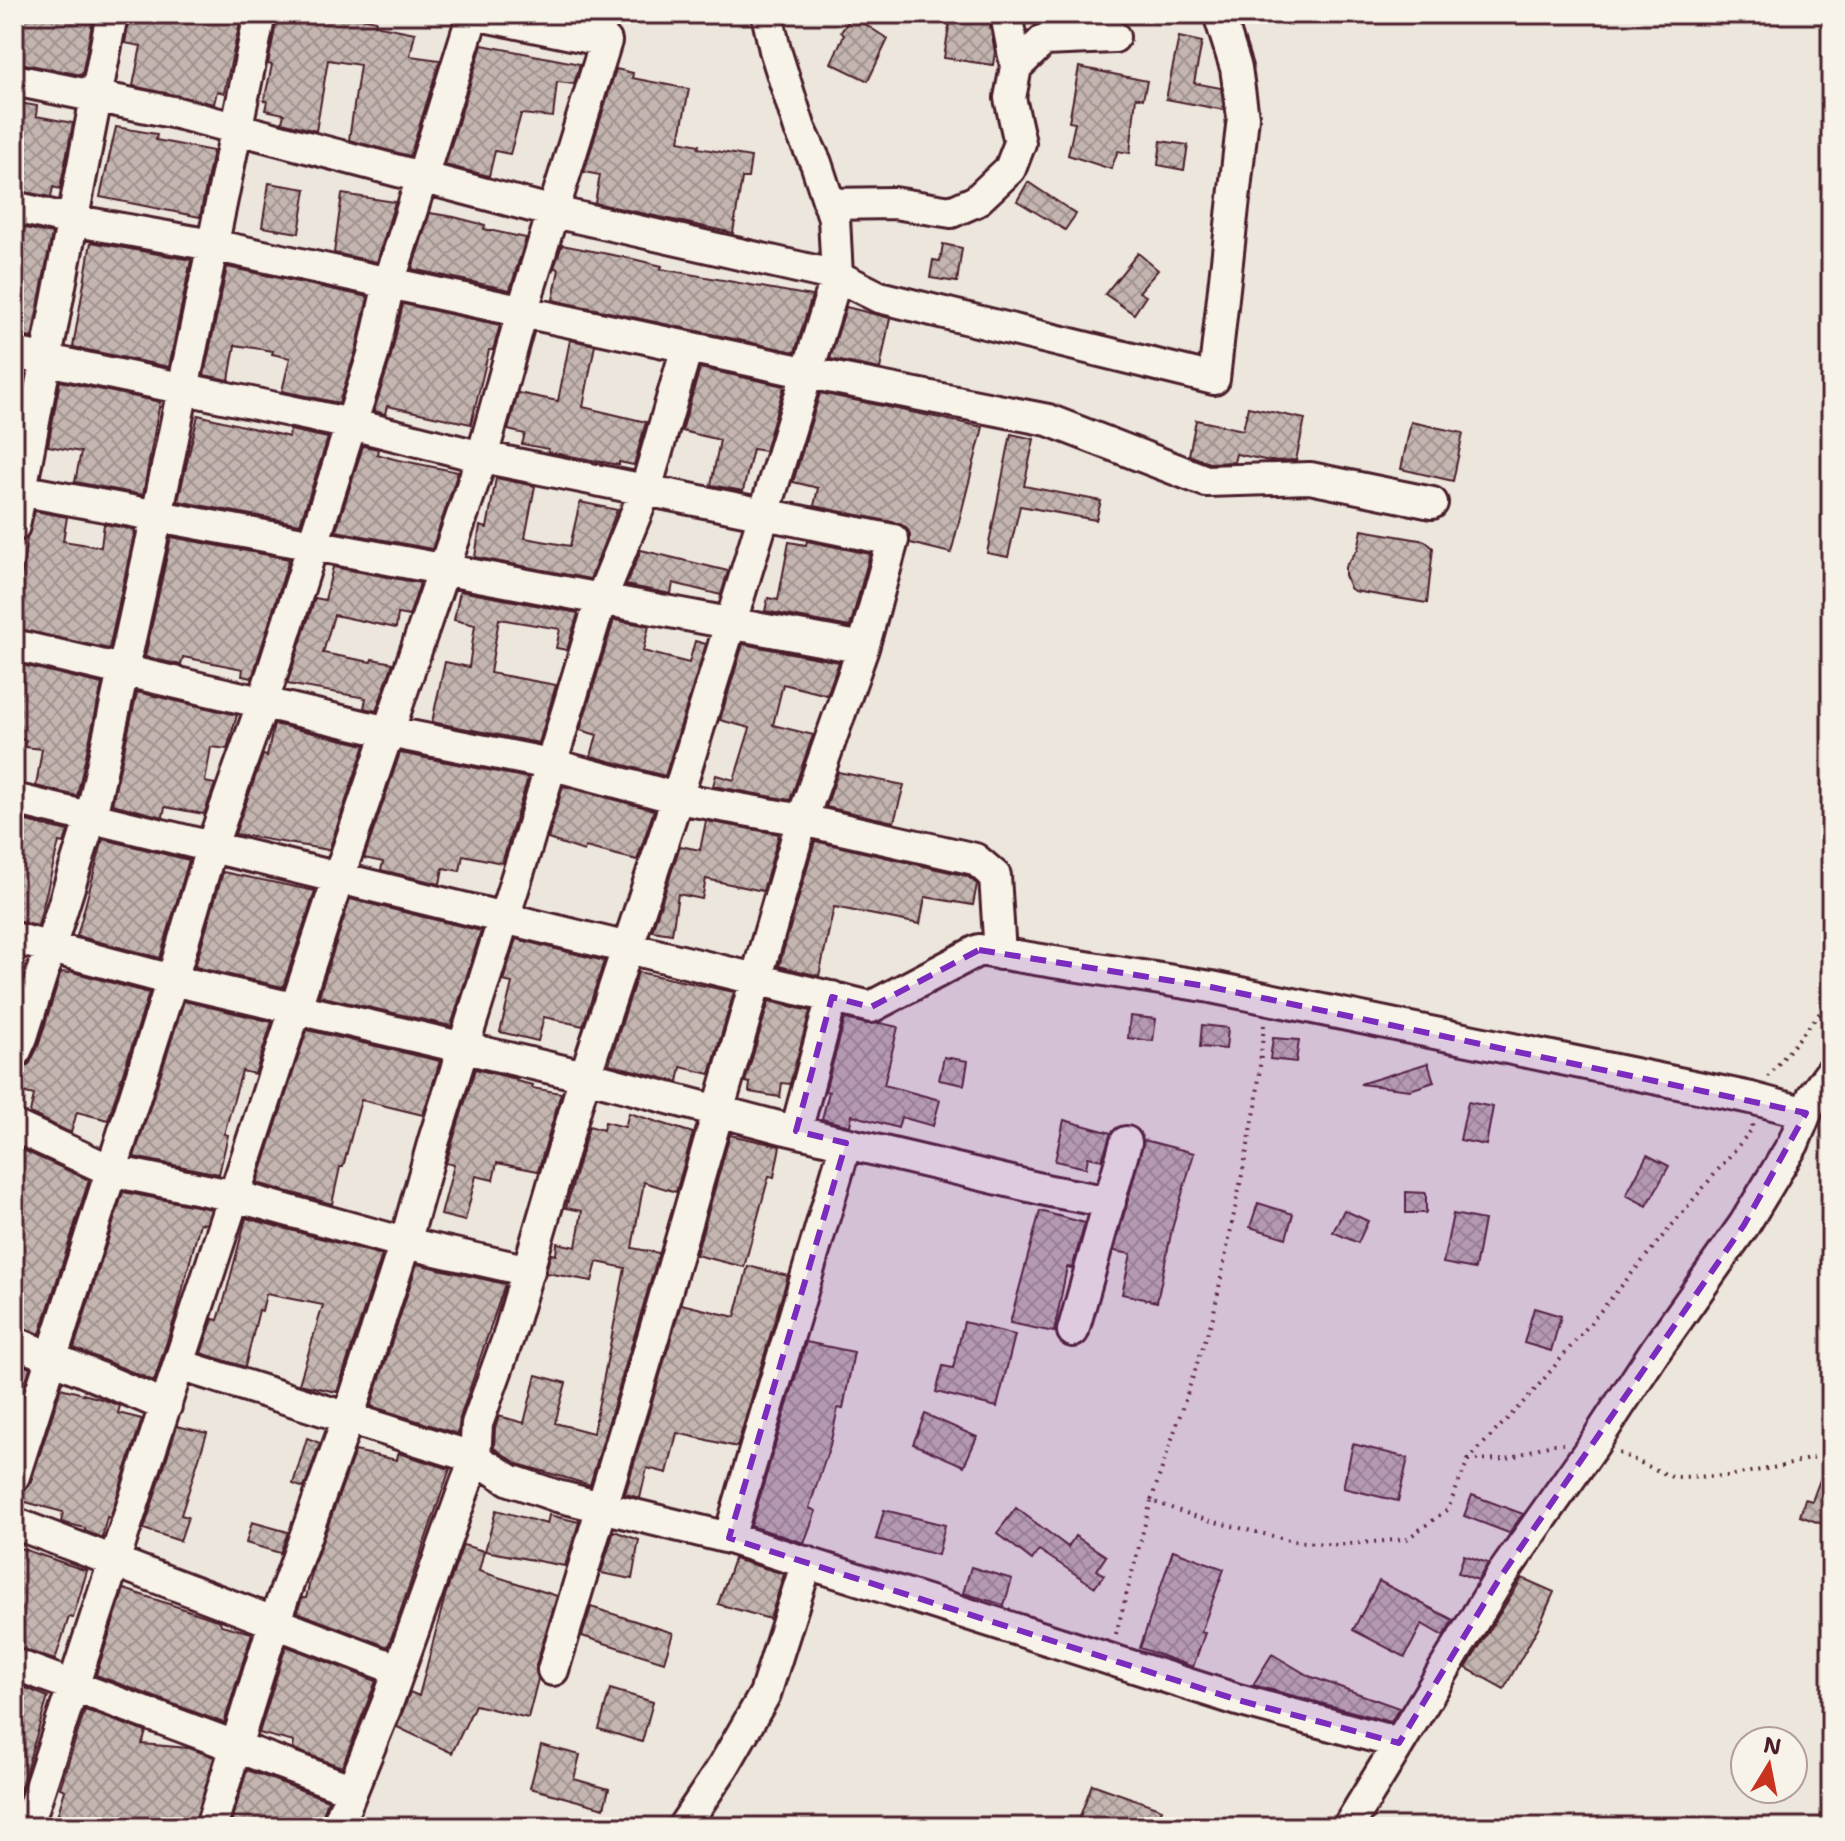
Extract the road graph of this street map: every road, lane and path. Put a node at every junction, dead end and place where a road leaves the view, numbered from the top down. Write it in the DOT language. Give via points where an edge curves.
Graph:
graph roads {
  1 [pos="112,14"];
  2 [pos="260,14"];
  3 [pos="474,14"];
  4 [pos="767,14"];
  5 [pos="1006,14"];
  6 [pos="1219,14"];
  7 [pos="1114,37"];
  8 [pos="1016,67"];
  9 [pos="14,80"];
  10 [pos="96,97"];
  11 [pos="236,128"];
  12 [pos="422,177"];
  13 [pos="829,204"];
  14 [pos="14,207"];
  15 [pos="554,212"];
  16 [pos="71,220"];
  17 [pos="212,245"];
  18 [pos="837,276"];
  19 [pos="389,283"];
  20 [pos="522,312"];
  21 [pos="687,347"];
  22 [pos="14,353"];
  23 [pos="46,360"];
  24 [pos="809,373"];
  25 [pos="182,389"];
  26 [pos="351,424"];
  27 [pos="482,457"];
  28 [pos="646,489"];
  29 [pos="17,490"];
  30 [pos="1432,503"];
  31 [pos="764,514"];
  32 [pos="157,516"];
  33 [pos="14,526"];
  34 [pos="313,547"];
  35 [pos="445,570"];
  36 [pos="601,599"];
  37 [pos="730,624"];
  38 [pos="14,645"];
  39 [pos="863,648"];
  40 [pos="123,669"];
  41 [pos="263,702"];
  42 [pos="389,732"];
  43 [pos="550,764"];
  44 [pos="677,798"];
  45 [pos="14,799"];
  46 [pos="91,817"];
  47 [pos="802,820"];
  48 [pos="211,848"];
  49 [pos="338,879"];
  50 [pos="504,918"];
  51 [pos="14,938"];
  52 [pos="50,948"];
  53 [pos="629,948"];
  54 [pos="1000,954"];
  55 [pos="755,978"];
  56 [pos="172,980"];
  57 [pos="832,997"];
  58 [pos="1266,998"];
  59 [pos="1831,999"];
  60 [pos="297,1007"];
  61 [pos="463,1048"];
  62 [pos="14,1055"];
  63 [pos="1831,1072"];
  64 [pos="585,1076"];
  65 [pos="1751,1098"];
  66 [pos="717,1111"];
  67 [pos="1806,1113"];
  68 [pos="14,1126"];
  69 [pos="796,1131"];
  70 [pos="1126,1142"];
  71 [pos="846,1143"];
  72 [pos="112,1171"];
  73 [pos="235,1196"];
  74 [pos="1110,1202"];
  75 [pos="405,1243"];
  76 [pos="529,1271"];
  77 [pos="1073,1331"];
  78 [pos="14,1342"];
  79 [pos="52,1358"];
  80 [pos="180,1365"];
  81 [pos="166,1406"];
  82 [pos="348,1418"];
  83 [pos="1594,1444"];
  84 [pos="1831,1453"];
  85 [pos="475,1458"];
  86 [pos="1468,1460"];
  87 [pos="14,1476"];
  88 [pos="1151,1501"];
  89 [pos="601,1508"];
  90 [pos="14,1523"];
  91 [pos="729,1538"];
  92 [pos="116,1561"];
  93 [pos="807,1562"];
  94 [pos="274,1623"];
  95 [pos="1110,1658"];
  96 [pos="14,1664"];
  97 [pos="399,1670"];
  98 [pos="553,1670"];
  99 [pos="74,1687"];
  100 [pos="1399,1743"];
  101 [pos="237,1747"];
  102 [pos="350,1789"];
  103 [pos="27,1827"];
  104 [pos="211,1827"];
  105 [pos="337,1827"];
  106 [pos="683,1827"];
  107 [pos="1348,1827"];
  1 -- 10 [label="street"];
  2 -- 11 [label="street"];
  3 -- 12 [label="street"];
  3 -- 15 [label="street" via="606,41"];
  4 -- 13 [label="street" via="800,129"];
  5 -- 8 [label="street"];
  6 -- 18 [label="street" via="1236,68 1243,117 1214,379 879,297"];
  7 -- 8 [label="street" via="1044,40"];
  8 -- 13 [label="street" via="1010,98 1020,143 1010,169 976,201 951,212 894,203"];
  9 -- 10 [label="street"];
  10 -- 11 [label="street"];
  10 -- 16 [label="street"];
  11 -- 12 [label="street"];
  11 -- 17 [label="street"];
  12 -- 15 [label="street"];
  12 -- 19 [label="street"];
  13 -- 18 [label="street"];
  14 -- 16 [label="street"];
  15 -- 18 [label="street"];
  15 -- 20 [label="street"];
  16 -- 17 [label="street"];
  16 -- 23 [label="street"];
  17 -- 19 [label="street"];
  17 -- 25 [label="street"];
  18 -- 24 [label="street"];
  19 -- 20 [label="street"];
  19 -- 26 [label="street"];
  20 -- 21 [label="street"];
  20 -- 27 [label="street"];
  21 -- 24 [label="street"];
  21 -- 28 [label="street"];
  22 -- 23 [label="street"];
  23 -- 25 [label="street"];
  23 -- 29 [label="street"];
  24 -- 30 [label="street" via="1048,420 1206,481 1310,478"];
  24 -- 31 [label="street"];
  25 -- 26 [label="street"];
  25 -- 32 [label="street"];
  26 -- 27 [label="street"];
  26 -- 34 [label="street"];
  27 -- 28 [label="street"];
  27 -- 35 [label="street"];
  28 -- 31 [label="street"];
  28 -- 36 [label="street"];
  29 -- 32 [label="street"];
  29 -- 33 [label="street"];
  31 -- 37 [label="street"];
  31 -- 39 [label="street" via="893,540"];
  32 -- 34 [label="street"];
  32 -- 40 [label="street"];
  34 -- 35 [label="street"];
  34 -- 41 [label="street"];
  35 -- 36 [label="street"];
  35 -- 42 [label="street"];
  36 -- 37 [label="street"];
  36 -- 43 [label="street"];
  37 -- 39 [label="street"];
  37 -- 44 [label="street"];
  38 -- 40 [label="street"];
  39 -- 47 [label="street"];
  40 -- 41 [label="street"];
  40 -- 46 [label="street"];
  41 -- 42 [label="street"];
  41 -- 48 [label="street"];
  42 -- 43 [label="street"];
  42 -- 49 [label="street"];
  43 -- 44 [label="street"];
  43 -- 50 [label="street"];
  44 -- 47 [label="street"];
  44 -- 53 [label="street"];
  45 -- 46 [label="street"];
  46 -- 48 [label="street"];
  46 -- 52 [label="street"];
  47 -- 54 [label="street" via="975,859 995,876"];
  47 -- 55 [label="street"];
  48 -- 49 [label="street"];
  48 -- 56 [label="street"];
  49 -- 50 [label="street"];
  49 -- 60 [label="street"];
  50 -- 53 [label="street"];
  50 -- 61 [label="street"];
  51 -- 52 [label="street"];
  52 -- 56 [label="street"];
  52 -- 62 [label="street"];
  53 -- 55 [label="street"];
  53 -- 64 [label="street"];
  54 -- 57 [label="street" via="979,950 871,1007"];
  54 -- 58 [label="street"];
  55 -- 57 [label="street"];
  55 -- 66 [label="street"];
  56 -- 60 [label="street"];
  56 -- 72 [label="street"];
  57 -- 69 [label="street"];
  58 -- 65 [label="street"];
  58 -- 88 [label="path" via="1256,1106 1213,1317"];
  59 -- 65 [label="path"];
  60 -- 61 [label="street"];
  60 -- 73 [label="street"];
  61 -- 64 [label="street"];
  61 -- 75 [label="street"];
  63 -- 67 [label="street"];
  64 -- 66 [label="street"];
  64 -- 76 [label="street"];
  65 -- 67 [label="street"];
  65 -- 86 [label="path" via="1753,1128 1533,1392"];
  66 -- 69 [label="street"];
  66 -- 89 [label="street"];
  67 -- 83 [label="street" via="1744,1225"];
  68 -- 72 [label="street"];
  69 -- 71 [label="street"];
  70 -- 74 [label="street"];
  71 -- 74 [label="street"];
  71 -- 91 [label="street"];
  72 -- 73 [label="street"];
  72 -- 79 [label="street"];
  73 -- 75 [label="street"];
  73 -- 80 [label="street"];
  74 -- 77 [label="street"];
  75 -- 76 [label="street"];
  75 -- 82 [label="street"];
  76 -- 85 [label="street" via="477,1424"];
  78 -- 79 [label="street"];
  79 -- 81 [label="street"];
  79 -- 87 [label="street"];
  80 -- 81 [label="street"];
  80 -- 82 [label="street"];
  81 -- 92 [label="street"];
  82 -- 85 [label="street"];
  82 -- 94 [label="street"];
  83 -- 84 [label="path" via="1672,1477 1728,1476"];
  83 -- 86 [label="path" via="1551,1444 1507,1459"];
  83 -- 100 [label="street" via="1501,1576"];
  85 -- 89 [label="street" via="510,1480"];
  85 -- 97 [label="street"];
  86 -- 88 [label="path" via="1448,1509 1407,1539 1337,1545 1293,1541"];
  88 -- 95 [label="path"];
  89 -- 91 [label="street"];
  89 -- 98 [label="street"];
  90 -- 92 [label="street"];
  91 -- 93 [label="street"];
  92 -- 94 [label="street"];
  92 -- 99 [label="street"];
  93 -- 95 [label="street"];
  93 -- 106 [label="street" via="765,1694"];
  94 -- 97 [label="street"];
  94 -- 101 [label="street"];
  95 -- 100 [label="street" via="1238,1700"];
  96 -- 99 [label="street"];
  97 -- 102 [label="street"];
  99 -- 101 [label="street"];
  99 -- 103 [label="street"];
  100 -- 107 [label="street"];
  101 -- 102 [label="street"];
  101 -- 104 [label="street"];
  102 -- 105 [label="street"];
}
